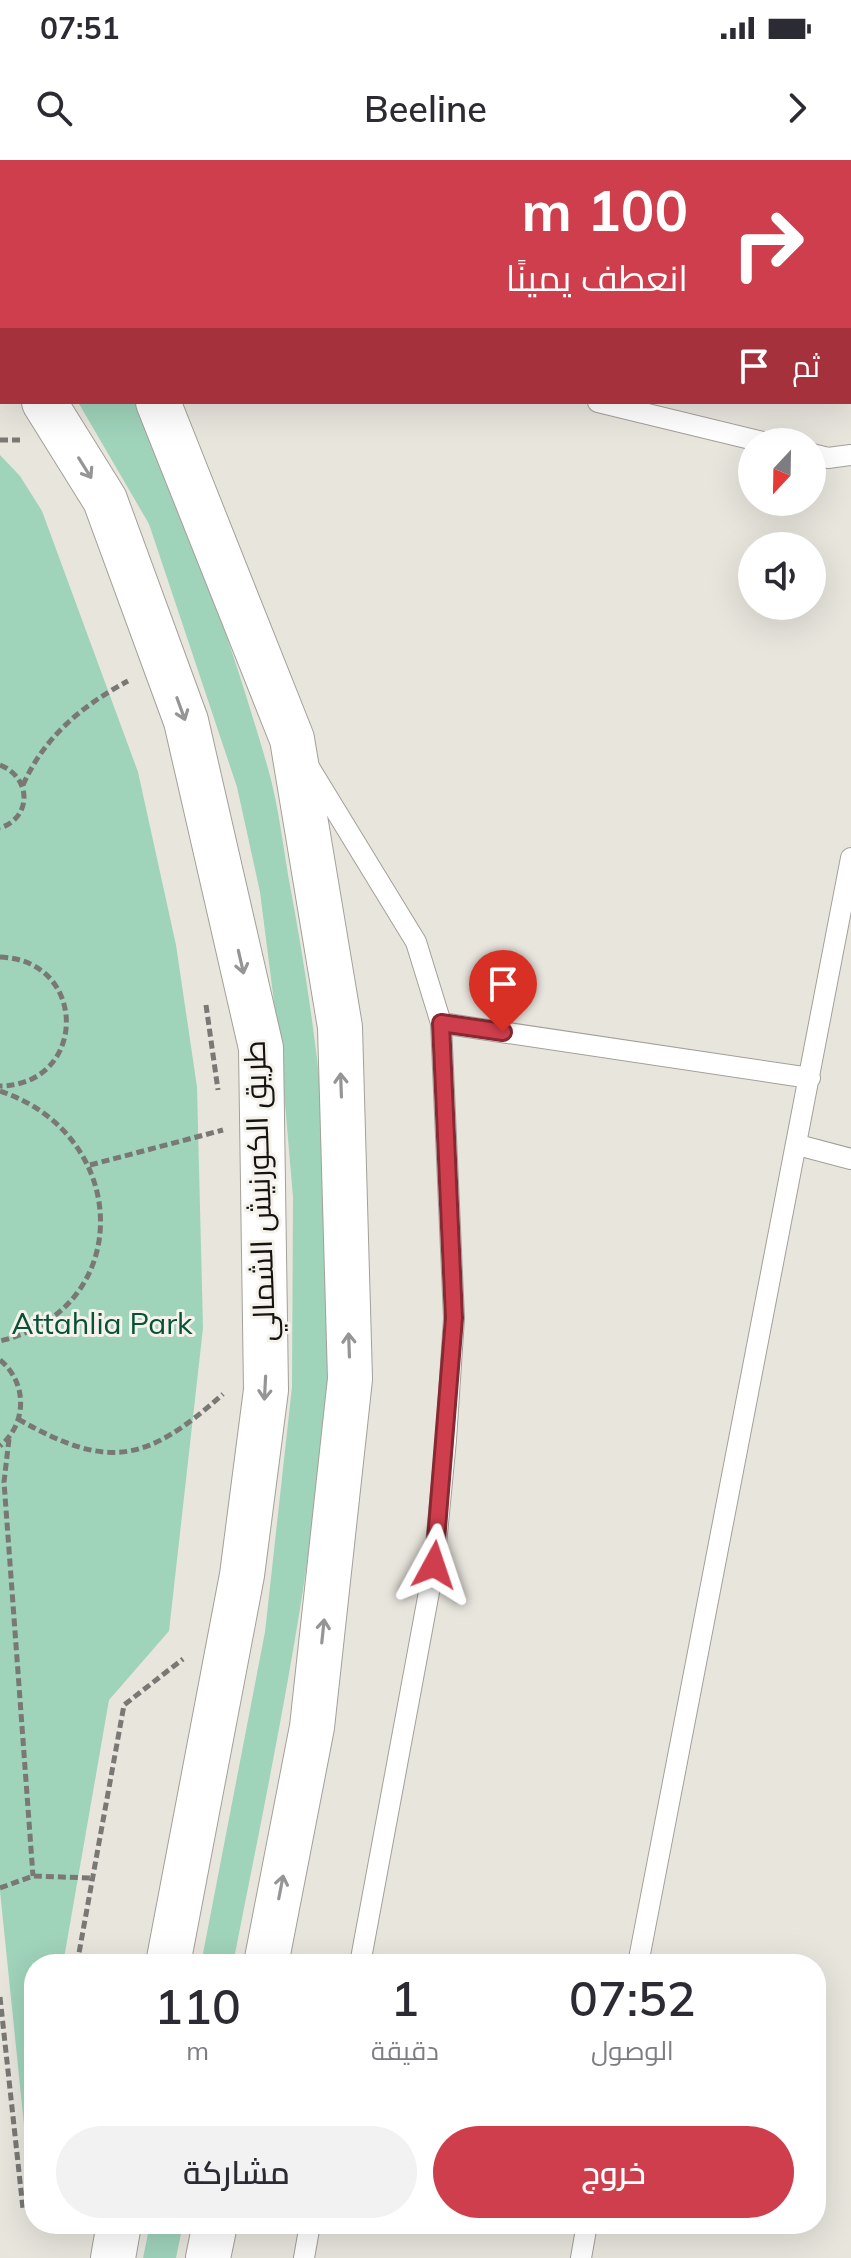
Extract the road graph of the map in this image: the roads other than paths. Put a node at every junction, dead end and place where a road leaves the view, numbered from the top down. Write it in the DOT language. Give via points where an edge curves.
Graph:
graph roads {
  1 [pos="159,404"];
  2 [pos="606,404"];
  3 [pos="31,416"];
  4 [pos="738,436"];
  5 [pos="851,455"];
  6 [pos="826,458"];
  7 [pos="292,739"];
  8 [pos="851,858"];
  9 [pos="847,898"];
  10 [pos="441,1023"];
  11 [pos="810,1078"];
  12 [pos="798,1145"];
  13 [pos="851,1159"];
  14 [pos="170,1954"];
  15 [pos="268,1954"];
  16 [pos="362,1954"];
  17 [pos="640,1954"];
  18 [pos="117,2234"];
  19 [pos="213,2234"];
  20 [pos="308,2234"];
  21 [pos="585,2234"];
  22 [pos="113,2258"];
  23 [pos="208,2258"];
  24 [pos="304,2258"];
  25 [pos="581,2258"];
  1 -- 7 [label="main road"];
  2 -- 4 [label="lane"];
  3 -- 14 [label="main road, طريق الكورنيش الشمالي, one-way" via="105,500 186,721 261,1048 266,1390 242,1575"];
  5 -- 6 [label="lane"];
  7 -- 10 [label="lane" via="416,942"];
  15 -- 7 [label="main road, one-way" via="312,1727 350,1379 340,1027"];
  8 -- 9 [label="lane"];
  9 -- 11 [label="lane"];
  10 -- 11 [label="lane"];
  10 -- 16 [label="lane" via="454,1318 446,1440 434,1565"];
  11 -- 12 [label="lane"];
  12 -- 13 [label="lane"];
  12 -- 17 [label="lane"];
  18 -- 22 [label="main road"];
  19 -- 23 [label="main road"];
  20 -- 24 [label="lane"];
  21 -- 25 [label="lane"];
}
